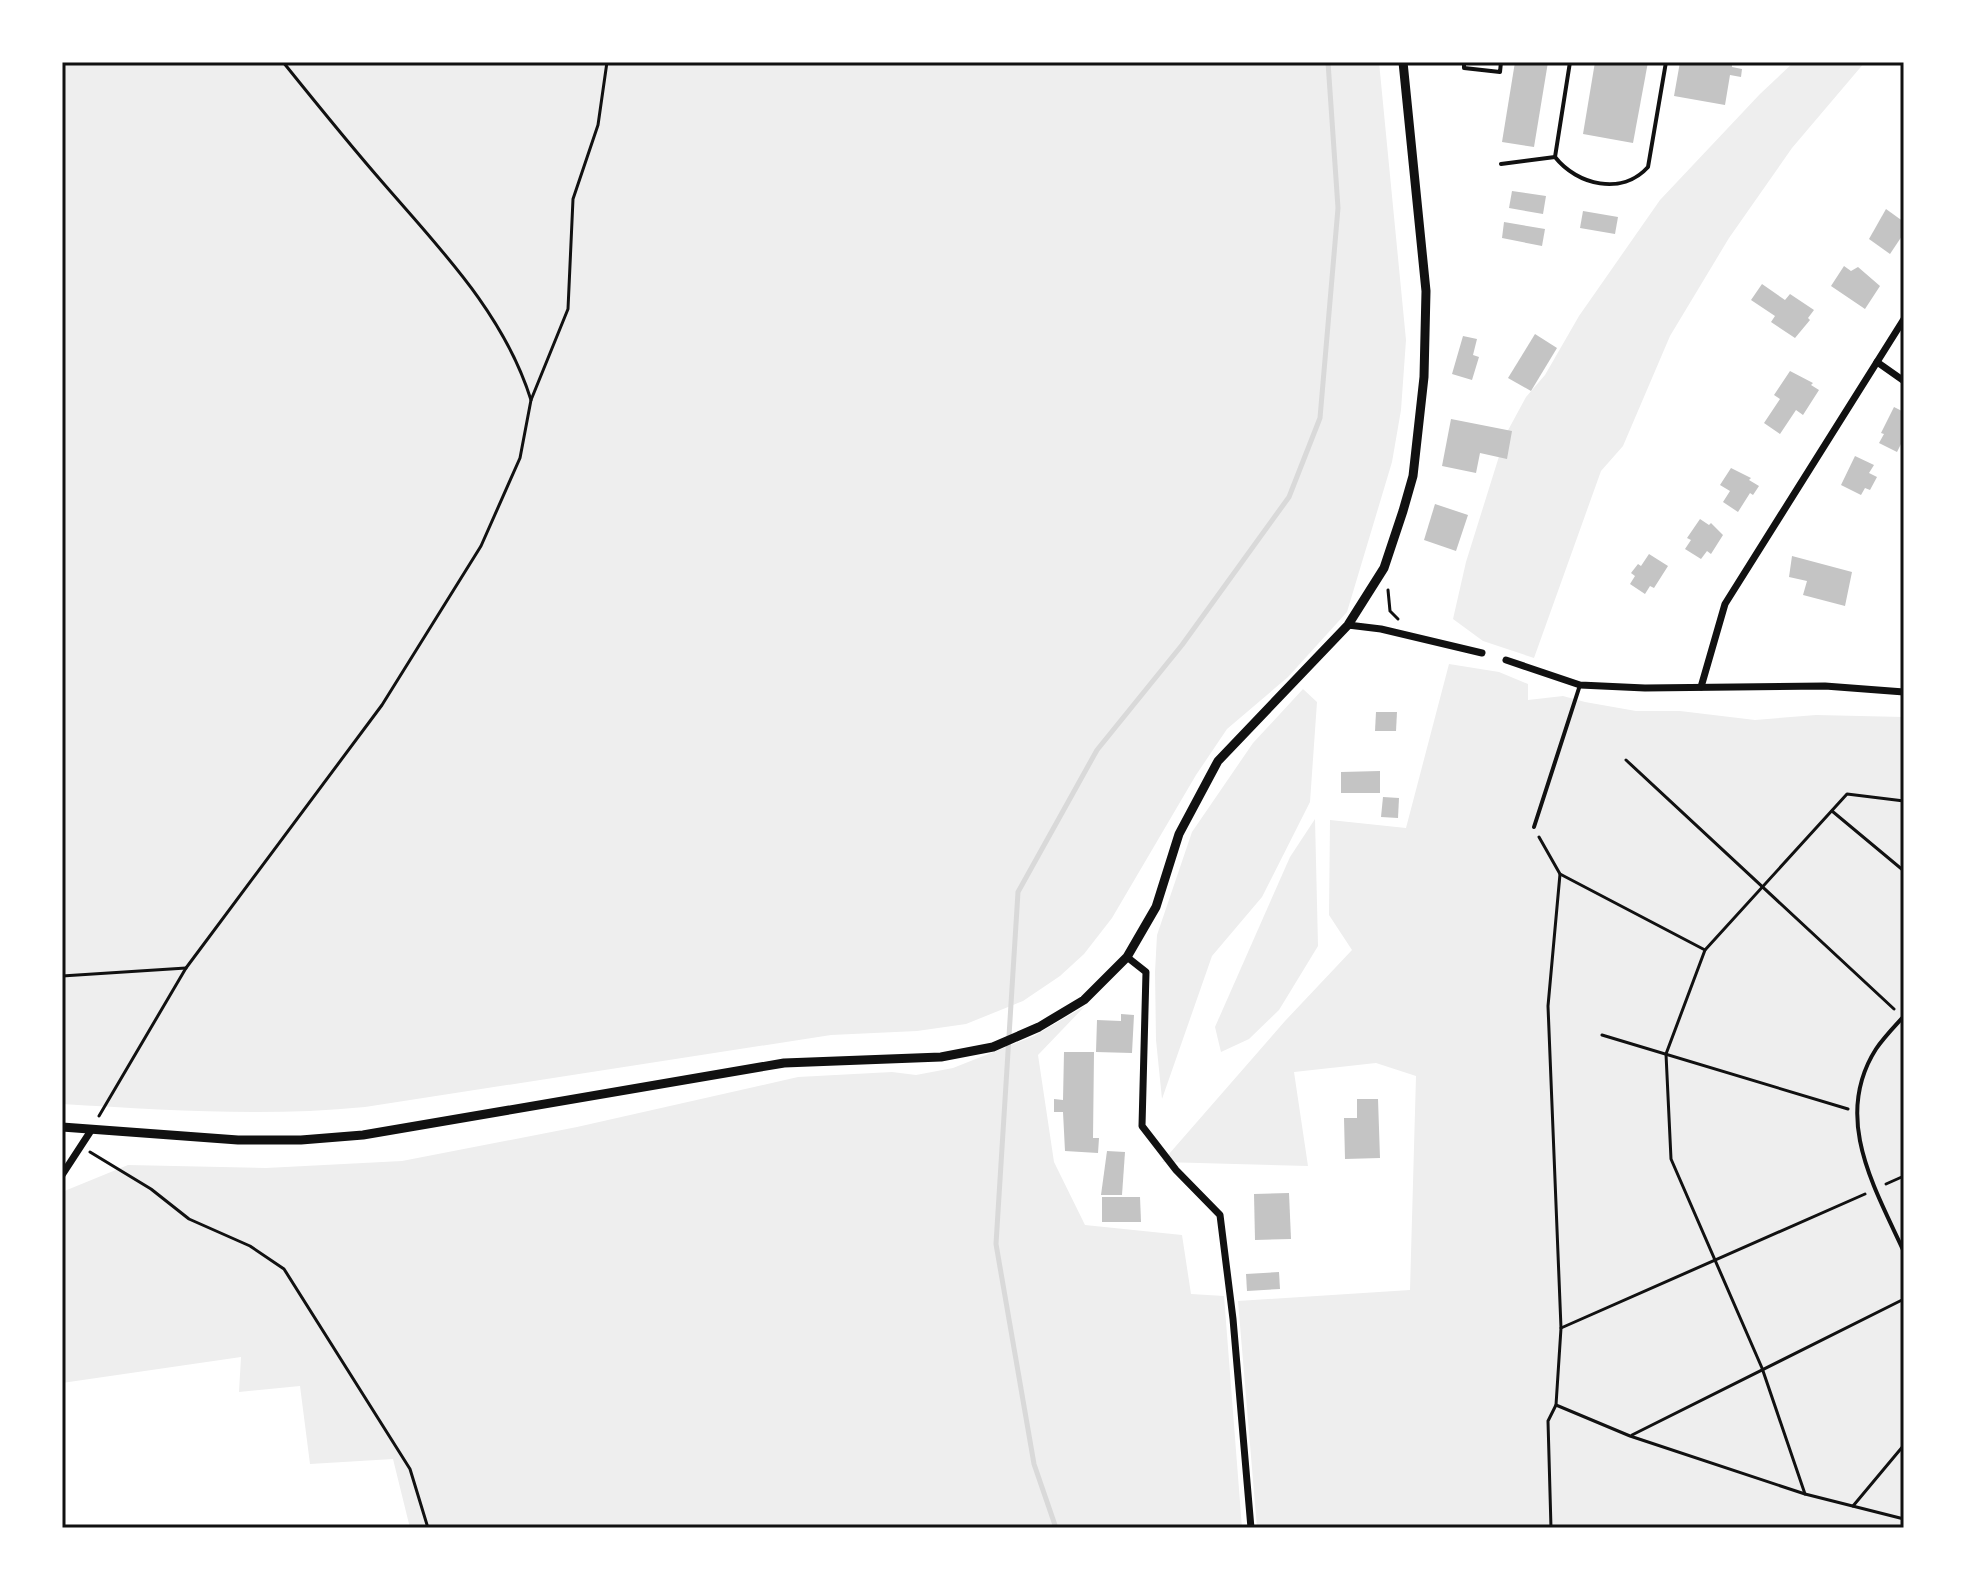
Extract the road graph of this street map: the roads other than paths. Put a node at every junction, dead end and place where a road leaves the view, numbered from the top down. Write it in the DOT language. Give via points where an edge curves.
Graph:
graph roads {
  1 [pos="1403,62"];
  2 [pos="1464,62"];
  3 [pos="1501,62"];
  4 [pos="1570,62"];
  5 [pos="1666,62"];
  6 [pos="1555,157"];
  7 [pos="1501,164"];
  8 [pos="1904,319"];
  9 [pos="1877,362"];
  10 [pos="1904,381"];
  11 [pos="1348,625"];
  12 [pos="1482,653"];
  13 [pos="1506,660"];
  14 [pos="1580,685"];
  15 [pos="1701,687"];
  16 [pos="1904,692"];
  17 [pos="1534,827"];
  18 [pos="1127,957"];
  19 [pos="1903,1016"];
  20 [pos="62,1127"];
  21 [pos="92,1129"];
  22 [pos="62,1175"];
  23 [pos="1904,1252"];
  24 [pos="1251,1528"];
  1 -- 11 [label="street" via="1426,291 1424,377 1413,476 1403,511 1384,568"];
  2 -- 3 [label="lane" via="1464,68 1500,72"];
  4 -- 6 [label="lane"];
  5 -- 6 [label="lane" via="1648,167 1638,178 1621,185 1597,182"];
  6 -- 7 [label="lane"];
  8 -- 9 [label="street"];
  9 -- 10 [label="street"];
  9 -- 15 [label="street" via="1725,604"];
  11 -- 12 [label="street"];
  11 -- 18 [label="street" via="1218,761 1179,834 1156,907"];
  13 -- 14 [label="street"];
  14 -- 15 [label="street"];
  14 -- 17 [label="lane"];
  15 -- 16 [label="street" via="1825,686"];
  18 -- 21 [label="street" via="1084,1000 1039,1027 995,1046 941,1057 784,1063 363,1135 238,1140"];
  18 -- 24 [label="street" via="1146,972 1142,1126 1220,1215"];
  19 -- 23 [label="lane" via="1875,1050 1856,1112 1859,1148"];
  20 -- 21 [label="street"];
  21 -- 22 [label="street"];
}
